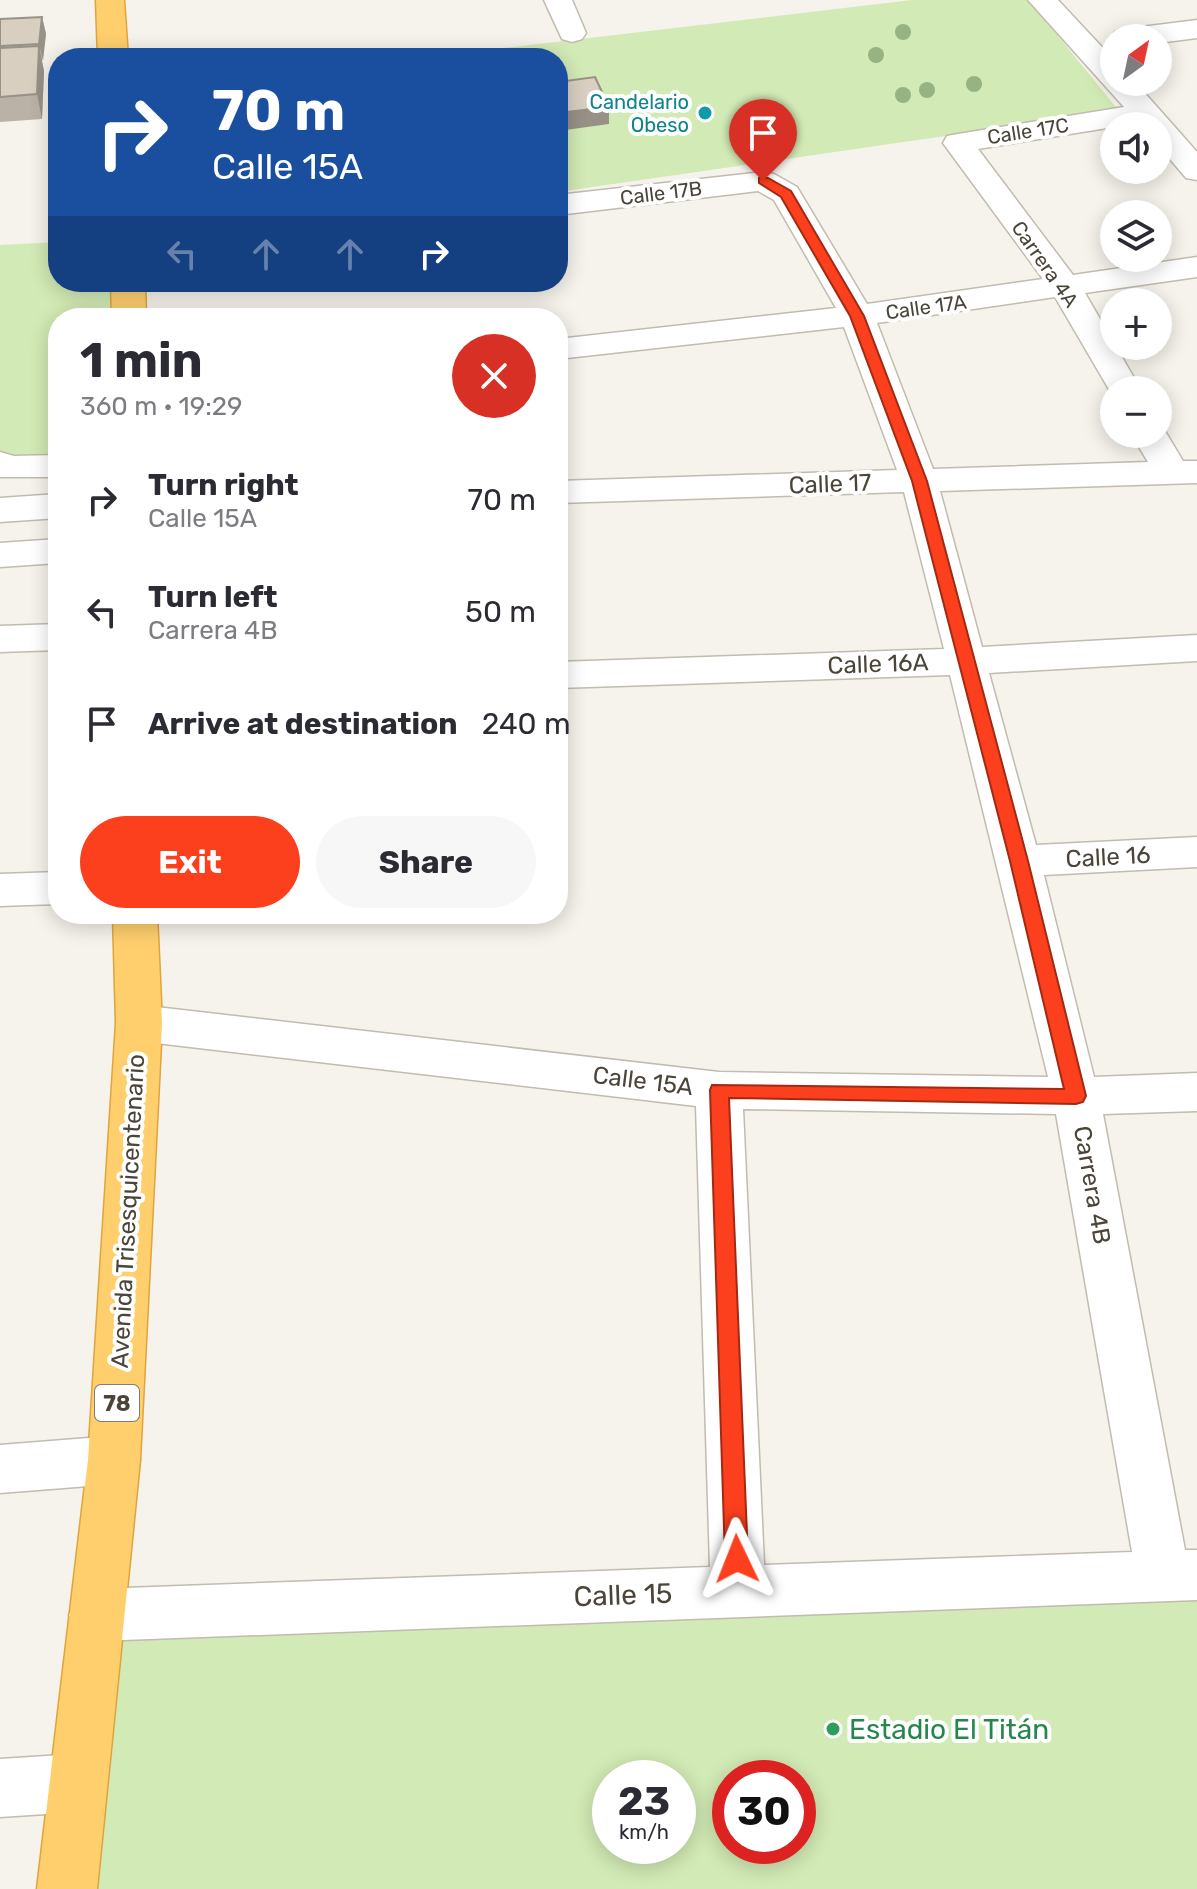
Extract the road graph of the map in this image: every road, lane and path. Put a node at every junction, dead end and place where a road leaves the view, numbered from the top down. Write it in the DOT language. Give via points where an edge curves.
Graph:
graph roads {
  1 [pos="110,0"];
  2 [pos="558,0"];
  3 [pos="1042,0"];
  4 [pos="1197,29"];
  5 [pos="1172,32"];
  6 [pos="572,33"];
  7 [pos="1100,41"];
  8 [pos="1083,43"];
  9 [pos="112,48"];
  10 [pos="1100,62"];
  11 [pos="1132,96"];
  12 [pos="1147,112"];
  13 [pos="1100,120"];
  14 [pos="1172,142"];
  15 [pos="958,143"];
  16 [pos="1197,171"];
  17 [pos="763,181"];
  18 [pos="568,204"];
  19 [pos="1197,267"];
  20 [pos="1066,288"];
  21 [pos="857,316"];
  22 [pos="568,348"];
  23 [pos="1116,376"];
  24 [pos="1162,448"];
  25 [pos="0,463"];
  26 [pos="48,466"];
  27 [pos="1184,472"];
  28 [pos="919,481"];
  29 [pos="568,492"];
  30 [pos="48,507"];
  31 [pos="0,510"];
  32 [pos="48,552"];
  33 [pos="0,555"];
  34 [pos="48,637"];
  35 [pos="0,639"];
  36 [pos="1197,648"];
  37 [pos="966,661"];
  38 [pos="568,675"];
  39 [pos="1197,852"];
  40 [pos="1019,861"];
  41 [pos="48,888"];
  42 [pos="0,890"];
  43 [pos="135,924"];
  44 [pos="139,1023"];
  45 [pos="719,1090"];
  46 [pos="1197,1092"];
  47 [pos="1076,1096"];
  48 [pos="114,1460"];
  49 [pos="0,1469"];
  50 [pos="1180,1575"];
  51 [pos="738,1591"];
  52 [pos="97,1615"];
  53 [pos="77,1783"];
  54 [pos="0,1788"];
  55 [pos="67,1889"];
  1 -- 9 [label="highway"];
  2 -- 6 [label="street"];
  3 -- 8 [label="street"];
  4 -- 5 [label="street"];
  7 -- 8 [label="street"];
  8 -- 10 [label="street"];
  11 -- 12 [label="street"];
  13 -- 15 [label="street, Calle 17C"];
  14 -- 16 [label="street"];
  15 -- 20 [label="street, Carrera 4A"];
  17 -- 18 [label="street, Calle 17B"];
  17 -- 21 [label="street, Carrera 4B" via="786,194"];
  19 -- 20 [label="street, Calle 17A"];
  20 -- 21 [label="street, Calle 17A"];
  20 -- 23 [label="street, Carrera 4A"];
  21 -- 22 [label="street, Calle 17A"];
  21 -- 28 [label="street, Carrera 4B"];
  24 -- 27 [label="street"];
  25 -- 26 [label="street"];
  27 -- 28 [label="street, Calle 17"];
  28 -- 29 [label="street, Calle 17"];
  28 -- 37 [label="street, Carrera 4B"];
  30 -- 31 [label="street"];
  32 -- 33 [label="street"];
  34 -- 35 [label="street"];
  36 -- 37 [label="street, Calle 16A"];
  37 -- 38 [label="street, Calle 16A"];
  37 -- 40 [label="street, Carrera 4B"];
  39 -- 40 [label="street, Calle 16"];
  40 -- 47 [label="street, Carrera 4B"];
  41 -- 42 [label="street"];
  43 -- 44 [label="highway, Avenida Trisesquicentenario / 78"];
  44 -- 45 [label="street, Calle 15A"];
  44 -- 48 [label="highway, Avenida Trisesquicentenario / 78"];
  45 -- 47 [label="street, Calle 15A"];
  45 -- 51 [label="street"];
  46 -- 47 [label="street, Calle 15A"];
  47 -- 50 [label="street, Carrera 4B"];
  48 -- 49 [label="street"];
  48 -- 52 [label="highway, Avenida Trisesquicentenario / 78"];
  50 -- 51 [label="street, Calle 15"];
  51 -- 52 [label="street, Calle 15"];
  52 -- 53 [label="highway, Avenida Trisesquicentenario / 78"];
  53 -- 54 [label="street"];
  53 -- 55 [label="highway, Avenida Trisesquicentenario / 78"];
}
